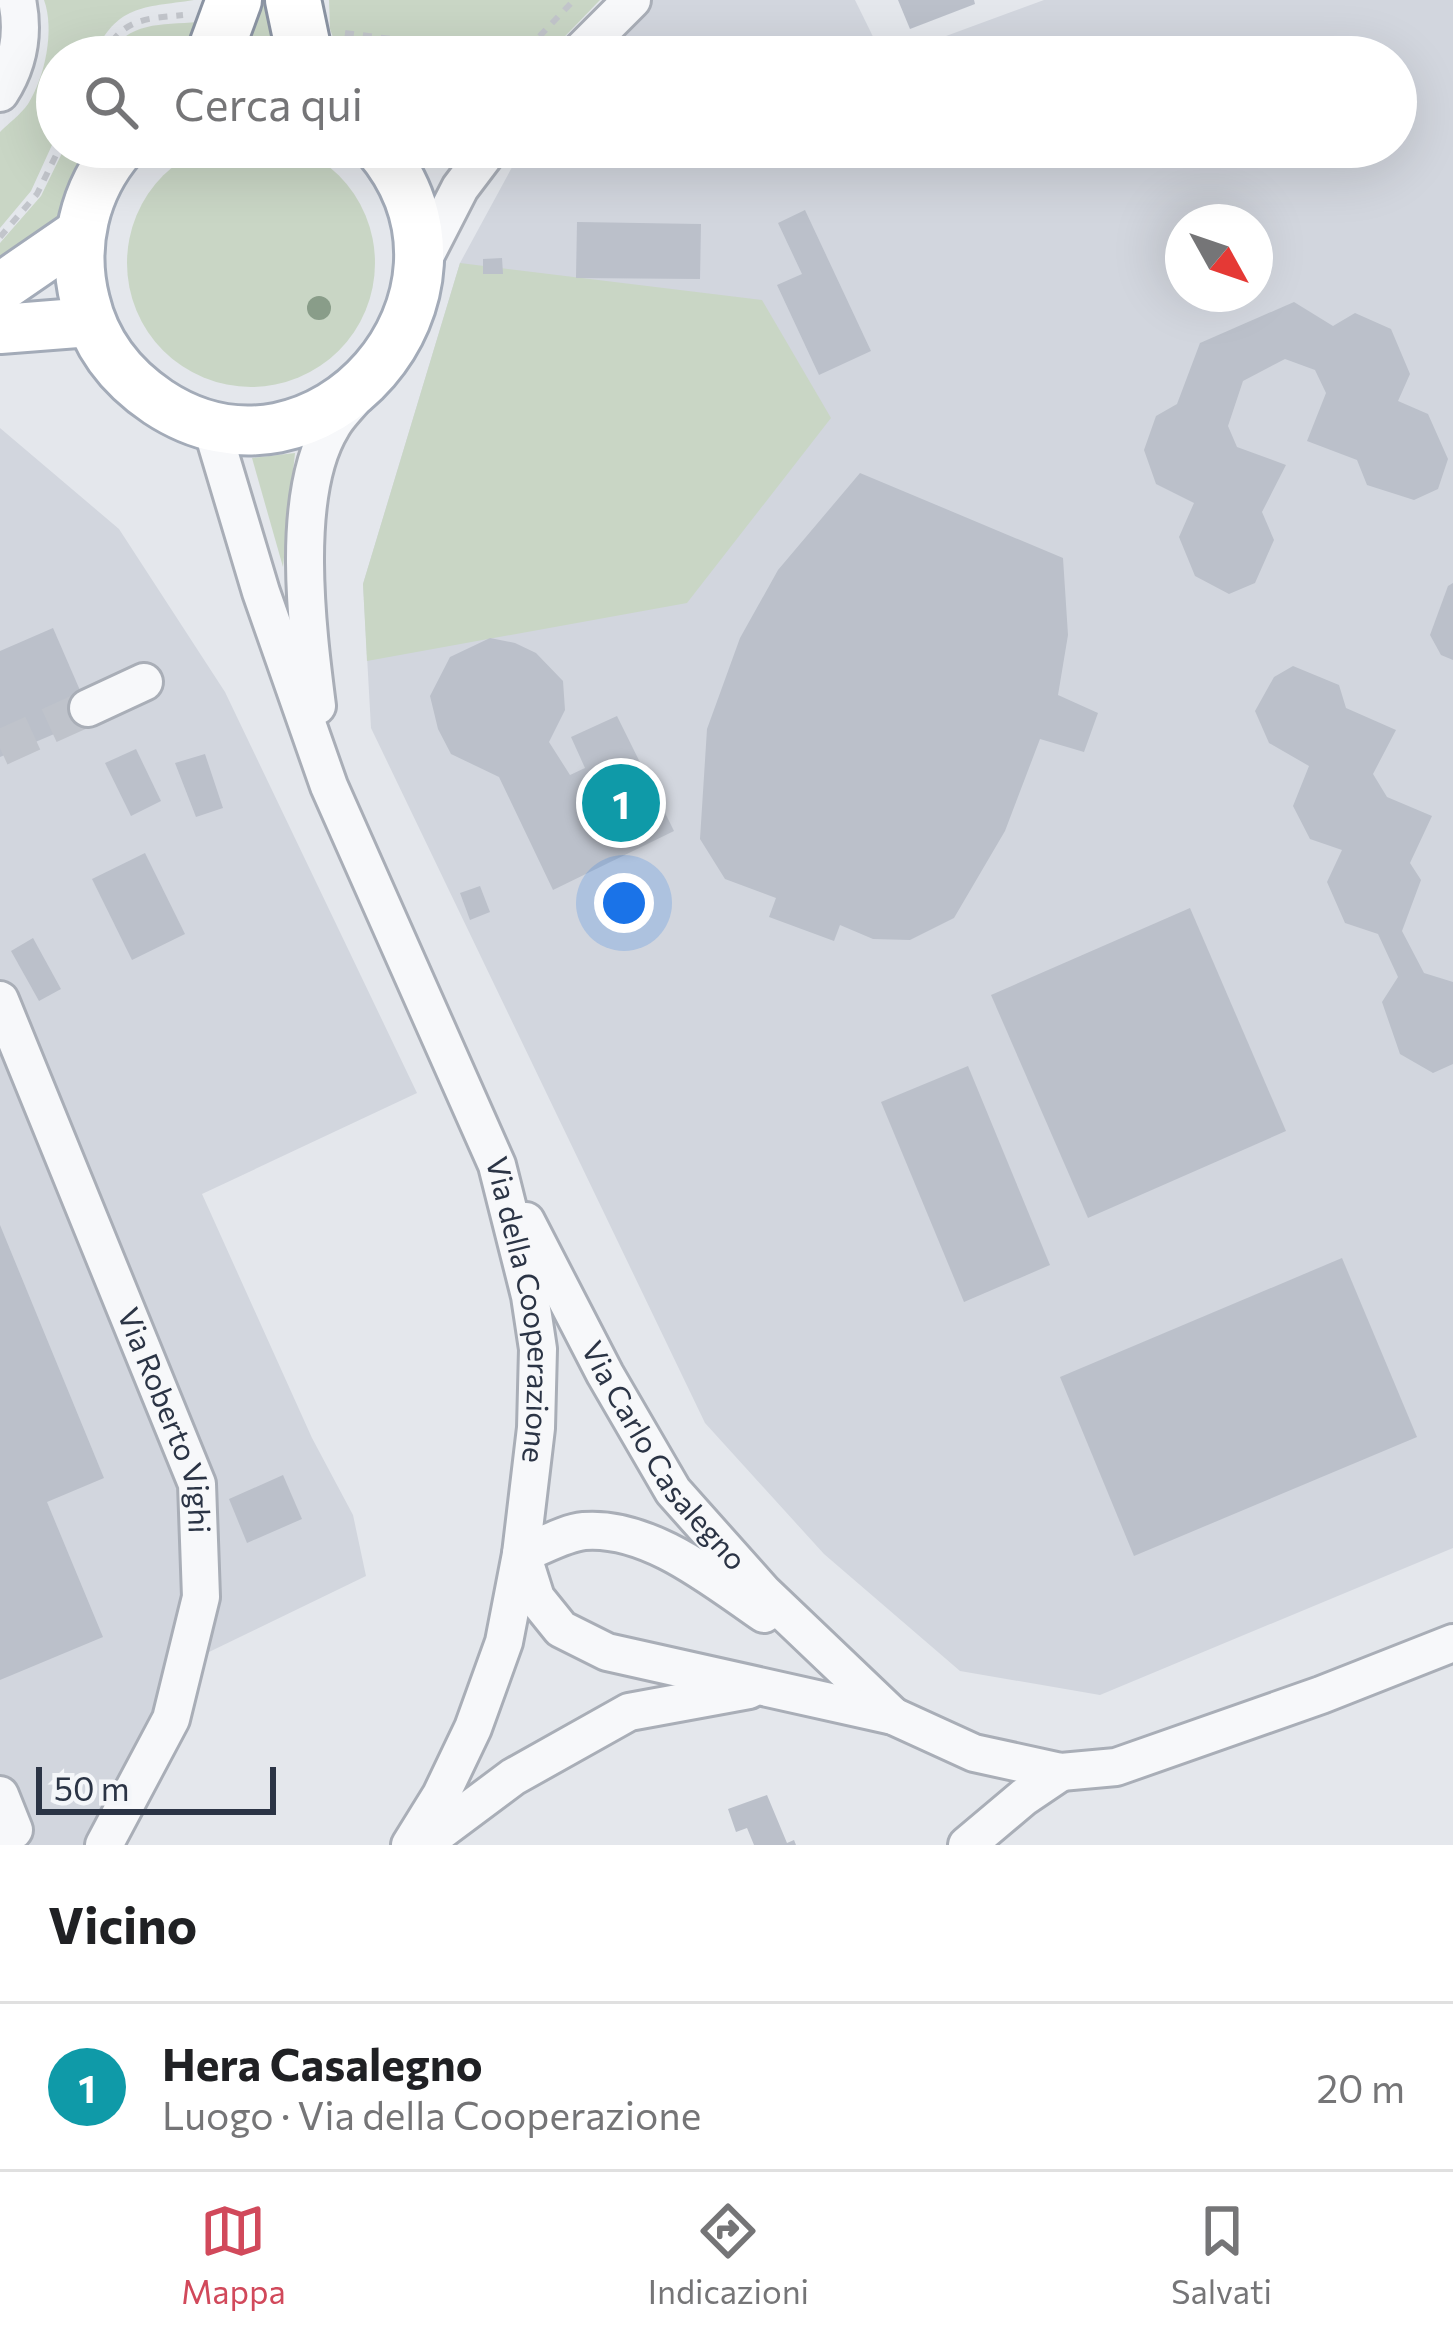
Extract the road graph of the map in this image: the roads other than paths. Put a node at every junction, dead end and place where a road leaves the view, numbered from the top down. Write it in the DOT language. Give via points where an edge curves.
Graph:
graph roads {
  1 [pos="17,0"];
  2 [pos="293,0"];
  3 [pos="632,0"];
  4 [pos="298,36"];
  5 [pos="596,36"];
  6 [pos="0,93"];
  7 [pos="107,168"];
  8 [pos="391,168"];
  9 [pos="475,168"];
  10 [pos="80,233"];
  11 [pos="419,266"];
  12 [pos="0,288"];
  13 [pos="90,322"];
  14 [pos="0,329"];
  15 [pos="390,353"];
  16 [pos="211,425"];
  17 [pos="138,677"];
  18 [pos="85,701"];
  19 [pos="329,786"];
  20 [pos="0,1000"];
  21 [pos="497,1165"];
  22 [pos="521,1554"];
  23 [pos="1453,1642"];
  24 [pos="831,1660"];
  25 [pos="756,1689"];
  26 [pos="893,1716"];
  27 [pos="1061,1772"];
  28 [pos="0,1795"];
  29 [pos="0,1835"];
  30 [pos="104,1845"];
  31 [pos="410,1845"];
  32 [pos="422,1845"];
  33 [pos="967,1845"];
  1 -- 6 [label="street" via="20,45"];
  2 -- 4 [label="highway"];
  3 -- 5 [label="street"];
  7 -- 10 [label="main road"];
  8 -- 11 [label="main road" via="408,194"];
  9 -- 11 [label="street"];
  10 -- 12 [label="main road"];
  10 -- 13 [label="main road" via="79,278"];
  11 -- 15 [label="main road" via="416,297"];
  13 -- 14 [label="main road"];
  13 -- 16 [label="main road" via="138,388"];
  15 -- 16 [label="main road" via="369,380 312,417 245,429"];
  15 -- 19 [label="street, Via della Cooperazione" via="330,428 307,499 307,607"];
  16 -- 19 [label="street, Via della Cooperazione"];
  17 -- 18 [label="street"];
  19 -- 21 [label="street, Via della Cooperazione"];
  20 -- 30 [label="street, Via Roberto Vighi" via="197,1484 201,1598 171,1720"];
  21 -- 22 [label="street, Via della Cooperazione" via="538,1349"];
  21 -- 24 [label="street, Via Carlo Casalegno" via="674,1490"];
  22 -- 24 [label="street, Via Carlo Casalegno" via="581,1531 632,1534"];
  22 -- 25 [label="street, Via Carlo Casalegno" via="536,1598 561,1629 607,1652"];
  22 -- 31 [label="street, Via della Cooperazione" via="504,1642 473,1728"];
  23 -- 27 [label="street, Via Carlo Casalegno" via="1116,1767"];
  24 -- 26 [label="street, Via Carlo Casalegno"];
  25 -- 26 [label="street, Via Carlo Casalegno"];
  25 -- 32 [label="street, Via Carlo Casalegno" via="629,1712 513,1777"];
  26 -- 27 [label="street, Via Carlo Casalegno" via="974,1753"];
  27 -- 33 [label="street"];
  28 -- 29 [label="street" via="14,1829"];
}
